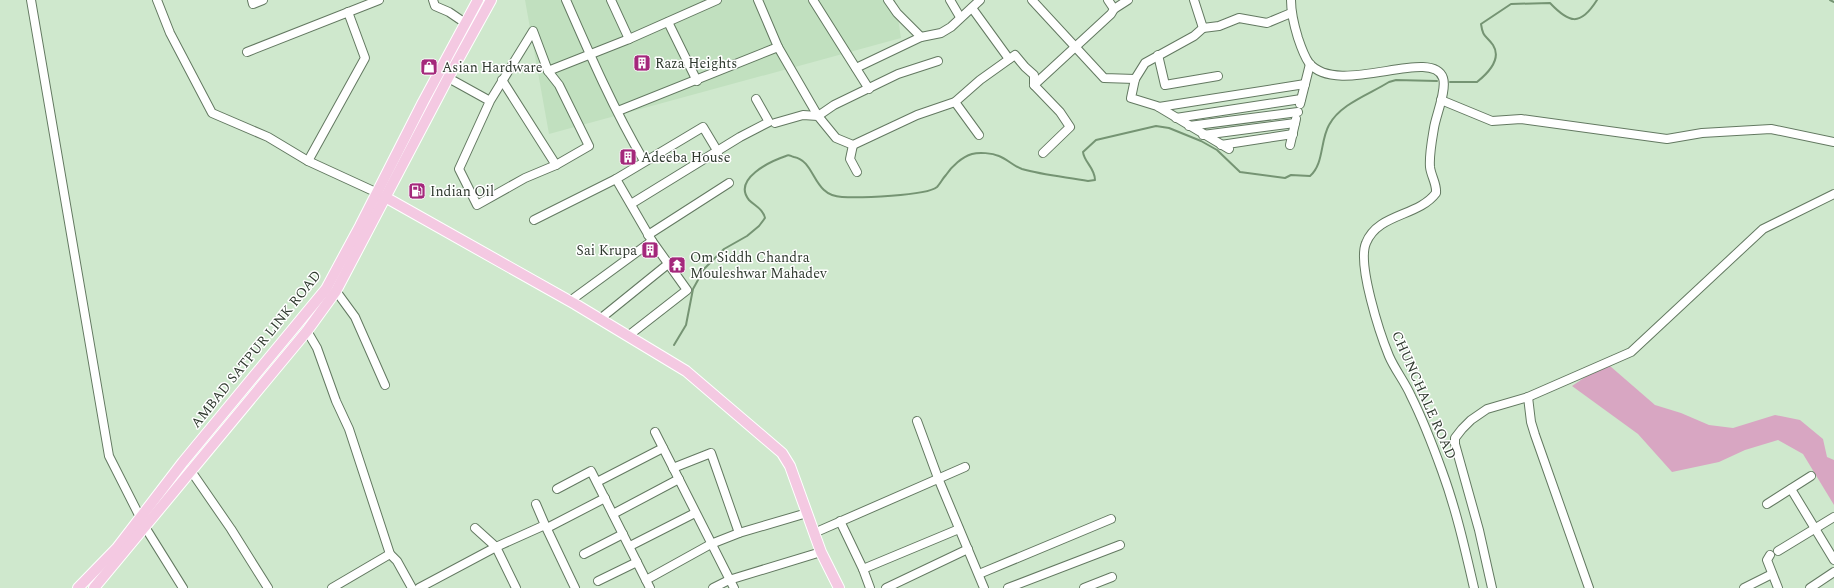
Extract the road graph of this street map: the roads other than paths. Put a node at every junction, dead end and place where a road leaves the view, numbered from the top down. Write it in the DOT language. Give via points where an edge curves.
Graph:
graph roads {
  1 [pos="31,0"];
  2 [pos="157,0"];
  3 [pos="252,0"];
  4 [pos="263,0"];
  5 [pos="379,0"];
  6 [pos="433,0"];
  7 [pos="478,0"];
  8 [pos="491,0"];
  9 [pos="566,0"];
  10 [pos="611,0"];
  11 [pos="758,0"];
  12 [pos="813,0"];
  13 [pos="888,0"];
  14 [pos="950,0"];
  15 [pos="980,0"];
  16 [pos="1032,0"];
  17 [pos="1108,0"];
  18 [pos="1128,0"];
  19 [pos="1194,0"];
  20 [pos="1291,0"];
  21 [pos="713,1"];
  22 [pos="972,8"];
  23 [pos="1114,9"];
  24 [pos="348,12"];
  25 [pos="1291,13"];
  26 [pos="960,17"];
  27 [pos="668,22"];
  28 [pos="466,23"];
  29 [pos="1203,28"];
  30 [pos="475,29"];
  31 [pos="921,37"];
  32 [pos="629,39"];
  33 [pos="778,47"];
  34 [pos="1076,47"];
  35 [pos="247,52"];
  36 [pos="589,54"];
  37 [pos="1158,55"];
  38 [pos="1009,59"];
  39 [pos="938,61"];
  40 [pos="1310,64"];
  41 [pos="856,68"];
  42 [pos="548,71"];
  43 [pos="439,72"];
  44 [pos="1218,76"];
  45 [pos="448,78"];
  46 [pos="1135,79"];
  47 [pos="502,80"];
  48 [pos="697,80"];
  49 [pos="1305,84"];
  50 [pos="1034,85"];
  51 [pos="869,89"];
  52 [pos="756,99"];
  53 [pos="1301,99"];
  54 [pos="1441,100"];
  55 [pos="490,101"];
  56 [pos="955,102"];
  57 [pos="1160,107"];
  58 [pos="618,111"];
  59 [pos="1298,112"];
  60 [pos="818,116"];
  61 [pos="1176,118"];
  62 [pos="775,123"];
  63 [pos="1295,123"];
  64 [pos="1189,126"];
  65 [pos="1293,134"];
  66 [pos="979,135"];
  67 [pos="1204,135"];
  68 [pos="1834,142"];
  69 [pos="853,145"];
  70 [pos="1221,145"];
  71 [pos="1290,145"];
  72 [pos="1229,149"];
  73 [pos="718,152"];
  74 [pos="1043,153"];
  75 [pos="308,161"];
  76 [pos="644,161"];
  77 [pos="556,165"];
  78 [pos="857,172"];
  79 [pos="616,179"];
  80 [pos="729,183"];
  81 [pos="1834,194"];
  82 [pos="381,195"];
  83 [pos="632,204"];
  84 [pos="534,220"];
  85 [pos="650,238"];
  86 [pos="668,264"];
  87 [pos="336,291"];
  88 [pos="570,301"];
  89 [pos="600,319"];
  90 [pos="307,331"];
  91 [pos="628,336"];
  92 [pos="385,385"];
  93 [pos="1528,397"];
  94 [pos="917,421"];
  95 [pos="655,432"];
  96 [pos="662,448"];
  97 [pos="966,467"];
  98 [pos="673,468"];
  99 [pos="191,471"];
  100 [pos="1811,476"];
  101 [pos="938,478"];
  102 [pos="679,479"];
  103 [pos="597,482"];
  104 [pos="557,489"];
  105 [pos="1791,489"];
  106 [pos="605,498"];
  107 [pos="536,504"];
  108 [pos="1767,504"];
  109 [pos="695,513"];
  110 [pos="807,513"];
  111 [pos="613,514"];
  112 [pos="140,517"];
  113 [pos="1834,517"];
  114 [pos="1111,519"];
  115 [pos="840,521"];
  116 [pos="145,527"];
  117 [pos="546,527"];
  118 [pos="475,528"];
  119 [pos="959,529"];
  120 [pos="1815,529"];
  121 [pos="739,533"];
  122 [pos="814,533"];
  123 [pos="623,534"];
  124 [pos="710,544"];
  125 [pos="1120,545"];
  126 [pos="630,546"];
  127 [pos="496,547"];
  128 [pos="968,549"];
  129 [pos="1778,551"];
  130 [pos="821,552"];
  131 [pos="390,554"];
  132 [pos="584,554"];
  133 [pos="1770,555"];
  134 [pos="1834,560"];
  135 [pos="637,562"];
  136 [pos="864,569"];
  137 [pos="1834,572"];
  138 [pos="979,574"];
  139 [pos="1772,574"];
  140 [pos="1112,578"];
  141 [pos="729,580"];
  142 [pos="598,582"];
  143 [pos="648,584"];
  144 [pos="78,588"];
  145 [pos="94,588"];
  146 [pos="183,588"];
  147 [pos="268,588"];
  148 [pos="332,588"];
  149 [pos="412,588"];
  150 [pos="419,588"];
  151 [pos="516,588"];
  152 [pos="575,588"];
  153 [pos="713,588"];
  154 [pos="734,588"];
  155 [pos="839,588"];
  156 [pos="870,588"];
  157 [pos="886,588"];
  158 [pos="984,588"];
  159 [pos="1008,588"];
  160 [pos="1084,588"];
  161 [pos="1474,588"];
  162 [pos="1492,588"];
  163 [pos="1589,588"];
  164 [pos="1744,588"];
  165 [pos="1778,588"];
  166 [pos="1810,588"];
  1 -- 112 [label="street" via="109,456"];
  2 -- 75 [label="street" via="170,34 212,113 268,137"];
  3 -- 4 [label="street" via="253,4"];
  5 -- 24 [label="street"];
  6 -- 28 [label="street" via="435,6"];
  7 -- 28 [label="main road, AMBAD SATPUR LINK ROAD"];
  8 -- 30 [label="main road, AMBAD SATPUR LINK ROAD"];
  9 -- 36 [label="street"];
  10 -- 32 [label="street"];
  11 -- 33 [label="street"];
  12 -- 41 [label="street"];
  13 -- 31 [label="street" via="897,14"];
  14 -- 26 [label="street"];
  15 -- 22 [label="street"];
  16 -- 34 [label="street"];
  17 -- 23 [label="street"];
  18 -- 23 [label="street"];
  19 -- 29 [label="street"];
  20 -- 25 [label="street"];
  21 -- 27 [label="street"];
  22 -- 26 [label="street"];
  22 -- 38 [label="street"];
  23 -- 34 [label="street"];
  24 -- 35 [label="street"];
  24 -- 75 [label="street" via="365,58"];
  25 -- 29 [label="street" via="1267,23 1239,18 1219,26"];
  25 -- 40 [label="street" via="1301,46"];
  26 -- 31 [label="street" via="941,33"];
  27 -- 32 [label="street"];
  27 -- 48 [label="street"];
  28 -- 30 [label="street"];
  28 -- 43 [label="main road, AMBAD SATPUR LINK ROAD"];
  29 -- 37 [label="street" via="1194,36"];
  30 -- 45 [label="main road, AMBAD SATPUR LINK ROAD"];
  31 -- 41 [label="street"];
  32 -- 36 [label="street"];
  33 -- 48 [label="street"];
  33 -- 60 [label="street"];
  34 -- 46 [label="street" via="1104,78"];
  34 -- 50 [label="street"];
  36 -- 42 [label="street"];
  36 -- 58 [label="street"];
  37 -- 44 [label="street" via="1165,85"];
  37 -- 46 [label="street" via="1145,63"];
  38 -- 50 [label="street" via="1015,55 1034,75"];
  38 -- 56 [label="street"];
  39 -- 51 [label="street" via="898,74"];
  40 -- 49 [label="street"];
  40 -- 54 [label="street, CHUNCHALE ROAD" via="1324,73 1342,76 1373,74 1416,66 1433,68 1443,77"];
  41 -- 51 [label="street"];
  42 -- 47 [label="street" via="533,30"];
  42 -- 77 [label="street" via="559,85 589,146"];
  43 -- 45 [label="street"];
  43 -- 82 [label="main road, AMBAD SATPUR LINK ROAD"];
  45 -- 55 [label="street"];
  45 -- 82 [label="main road, AMBAD SATPUR LINK ROAD"];
  46 -- 57 [label="street" via="1131,98"];
  47 -- 55 [label="street"];
  47 -- 77 [label="street"];
  48 -- 58 [label="street"];
  49 -- 53 [label="street"];
  49 -- 57 [label="street"];
  50 -- 74 [label="street" via="1060,112 1070,127"];
  51 -- 60 [label="street" via="834,105"];
  52 -- 73 [label="street" via="769,122"];
  53 -- 59 [label="street"];
  53 -- 61 [label="street"];
  54 -- 68 [label="street" via="1492,121 1521,119 1668,139 1702,133 1771,129"];
  54 -- 161 [label="street, CHUNCHALE ROAD" via="1434,128 1430,162 1436,194 1422,205 1384,222 1374,230 1365,244 1364,261 1368,290 1389,356 1411,396 1443,472"];
  55 -- 77 [label="street" via="459,169 477,205 524,178"];
  56 -- 66 [label="street"];
  56 -- 69 [label="street" via="917,115"];
  57 -- 61 [label="street"];
  58 -- 76 [label="street"];
  59 -- 63 [label="street"];
  59 -- 64 [label="street"];
  60 -- 62 [label="street" via="803,115"];
  60 -- 69 [label="street" via="836,138"];
  61 -- 64 [label="street"];
  63 -- 65 [label="street"];
  63 -- 67 [label="street"];
  64 -- 67 [label="street"];
  65 -- 70 [label="street"];
  65 -- 71 [label="street"];
  67 -- 70 [label="street"];
  69 -- 78 [label="street" via="850,159"];
  70 -- 72 [label="street"];
  73 -- 76 [label="street" via="703,128"];
  73 -- 83 [label="street"];
  75 -- 82 [label="street"];
  76 -- 79 [label="street"];
  79 -- 83 [label="street"];
  79 -- 84 [label="street"];
  80 -- 85 [label="street"];
  81 -- 93 [label="street" via="1763,229 1631,352"];
  82 -- 87 [label="main road, AMBAD SATPUR LINK ROAD"];
  82 -- 88 [label="main road"];
  82 -- 112 [label="main road, AMBAD SATPUR LINK ROAD" via="326,289"];
  83 -- 85 [label="street"];
  85 -- 86 [label="street"];
  85 -- 88 [label="street"];
  86 -- 89 [label="street"];
  86 -- 91 [label="street" via="687,290"];
  87 -- 90 [label="main road, AMBAD SATPUR LINK ROAD"];
  87 -- 92 [label="street" via="355,317"];
  88 -- 89 [label="main road"];
  89 -- 91 [label="main road"];
  90 -- 99 [label="main road, AMBAD SATPUR LINK ROAD"];
  90 -- 131 [label="street" via="317,348 336,402 349,428"];
  91 -- 110 [label="main road" via="686,371 782,453 790,466"];
  93 -- 162 [label="street" via="1487,409 1471,420 1455,438"];
  93 -- 163 [label="street" via="1535,435"];
  94 -- 101 [label="street"];
  95 -- 96 [label="street"];
  96 -- 98 [label="street"];
  96 -- 103 [label="street"];
  97 -- 101 [label="street"];
  98 -- 102 [label="street"];
  98 -- 121 [label="street" via="712,453"];
  99 -- 116 [label="main road, AMBAD SATPUR LINK ROAD"];
  99 -- 147 [label="street" via="231,528"];
  100 -- 105 [label="street"];
  101 -- 115 [label="street"];
  101 -- 119 [label="street"];
  102 -- 109 [label="street"];
  102 -- 111 [label="street"];
  103 -- 104 [label="street" via="590,471"];
  103 -- 106 [label="street"];
  105 -- 108 [label="street"];
  105 -- 120 [label="street"];
  106 -- 111 [label="street"];
  106 -- 117 [label="street"];
  107 -- 117 [label="street"];
  109 -- 124 [label="street"];
  109 -- 126 [label="street"];
  110 -- 121 [label="street"];
  110 -- 122 [label="main road"];
  111 -- 123 [label="street"];
  112 -- 116 [label="street"];
  112 -- 144 [label="main road, AMBAD SATPUR LINK ROAD" via="117,548"];
  113 -- 120 [label="street"];
  114 -- 138 [label="street"];
  115 -- 122 [label="street"];
  115 -- 136 [label="street"];
  116 -- 145 [label="main road, AMBAD SATPUR LINK ROAD"];
  116 -- 146 [label="street"];
  117 -- 127 [label="street"];
  117 -- 152 [label="street"];
  118 -- 127 [label="street"];
  119 -- 128 [label="street"];
  119 -- 136 [label="street"];
  120 -- 129 [label="street"];
  120 -- 134 [label="street"];
  121 -- 124 [label="street"];
  122 -- 130 [label="main road"];
  123 -- 126 [label="street"];
  123 -- 132 [label="street"];
  124 -- 141 [label="street"];
  124 -- 143 [label="street"];
  125 -- 159 [label="street"];
  126 -- 135 [label="street"];
  127 -- 150 [label="street"];
  127 -- 151 [label="street"];
  128 -- 138 [label="street"];
  128 -- 157 [label="street"];
  130 -- 141 [label="street"];
  130 -- 155 [label="main road"];
  131 -- 148 [label="street"];
  131 -- 149 [label="street"];
  133 -- 139 [label="street" via="1767,560"];
  135 -- 142 [label="street"];
  135 -- 143 [label="street"];
  136 -- 156 [label="street"];
  137 -- 166 [label="street"];
  138 -- 158 [label="street"];
  139 -- 164 [label="street"];
  139 -- 165 [label="street"];
  140 -- 160 [label="street"];
  141 -- 153 [label="street"];
  141 -- 154 [label="street"];
}
